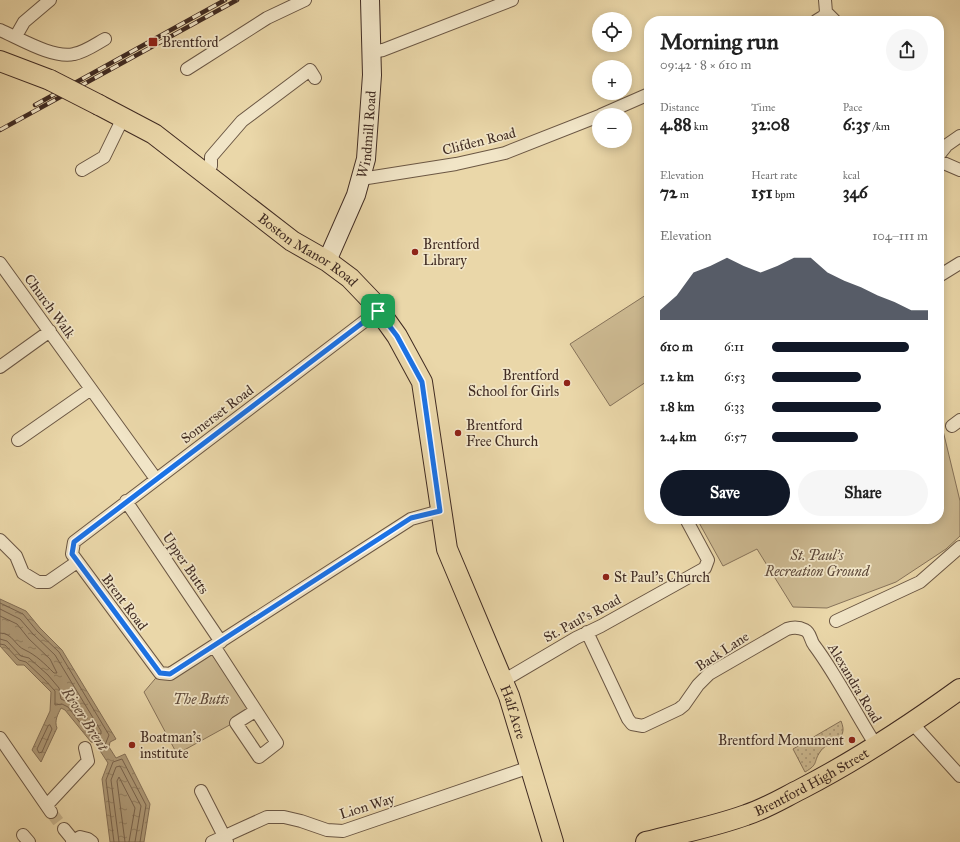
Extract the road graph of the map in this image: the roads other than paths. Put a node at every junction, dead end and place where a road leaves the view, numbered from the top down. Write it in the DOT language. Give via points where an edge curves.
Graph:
graph roads {
  1 [pos="50,0"];
  2 [pos="305,0"];
  3 [pos="370,0"];
  4 [pos="512,0"];
  5 [pos="825,6"];
  6 [pos="824,16"];
  7 [pos="832,16"];
  8 [pos="0,30"];
  9 [pos="16,36"];
  10 [pos="105,39"];
  11 [pos="372,52"];
  12 [pos="0,61"];
  13 [pos="187,69"];
  14 [pos="315,78"];
  15 [pos="644,96"];
  16 [pos="618,108"];
  17 [pos="123,118"];
  18 [pos="592,119"];
  19 [pos="960,136"];
  20 [pos="944,148"];
  21 [pos="944,163"];
  22 [pos="82,170"];
  23 [pos="960,170"];
  24 [pos="205,174"];
  25 [pos="361,179"];
  26 [pos="327,261"];
  27 [pos="0,262"];
  28 [pos="960,263"];
  29 [pos="944,273"];
  30 [pos="378,311"];
  31 [pos="50,331"];
  32 [pos="0,367"];
  33 [pos="91,388"];
  34 [pos="18,440"];
  35 [pos="156,479"];
  36 [pos="126,501"];
  37 [pos="440,511"];
  38 [pos="689,524"];
  39 [pos="0,540"];
  40 [pos="74,542"];
  41 [pos="960,547"];
  42 [pos="77,562"];
  43 [pos="463,587"];
  44 [pos="836,620"];
  45 [pos="587,632"];
  46 [pos="809,634"];
  47 [pos="217,644"];
  48 [pos="503,681"];
  49 [pos="960,689"];
  50 [pos="255,711"];
  51 [pos="912,723"];
  52 [pos="2,745"];
  53 [pos="877,747"];
  54 [pos="85,748"];
  55 [pos="530,767"];
  56 [pos="960,776"];
  57 [pos="201,791"];
  58 [pos="64,829"];
  59 [pos="225,839"];
  60 [pos="677,839"];
  61 [pos="72,841"];
  62 [pos="92,842"];
  63 [pos="212,842"];
  64 [pos="553,842"];
  65 [pos="646,842"];
  1 -- 9 [label="street" via="24,22"];
  2 -- 13 [label="street" via="267,18"];
  3 -- 11 [label="main road, Windmill Road"];
  4 -- 11 [label="street"];
  5 -- 6 [label="street"];
  5 -- 7 [label="street"];
  8 -- 9 [label="street"];
  9 -- 10 [label="street" via="51,52 62,54 74,54"];
  11 -- 25 [label="main road, Windmill Road" via="368,144"];
  12 -- 17 [label="main road, Boston Manor Road, bridge" via="50,80"];
  14 -- 24 [label="street" via="310,70 242,121 211,157 211,166"];
  15 -- 16 [label="street, Clifden Road"];
  17 -- 22 [label="street" via="104,157"];
  17 -- 24 [label="main road, Boston Manor Road" via="154,134"];
  18 -- 25 [label="street, Clifden Road" via="505,153 456,164"];
  19 -- 20 [label="street"];
  21 -- 23 [label="street"];
  24 -- 26 [label="main road, Boston Manor Road" via="292,241"];
  25 -- 26 [label="main road, Windmill Road"];
  26 -- 30 [label="main road, Boston Manor Road" via="350,278"];
  27 -- 31 [label="street, Church Walk"];
  28 -- 29 [label="street"];
  30 -- 35 [label="street, Somerset Road"];
  30 -- 37 [label="main road, Boston Manor Road" via="397,336 422,382"];
  31 -- 32 [label="street"];
  31 -- 33 [label="street, Church Walk"];
  33 -- 34 [label="street"];
  33 -- 35 [label="street"];
  35 -- 36 [label="street, Somerset Road"];
  36 -- 40 [label="street, Somerset Road"];
  36 -- 47 [label="street, Upper Butts"];
  37 -- 43 [label="main road, Boston Manor Road" via="447,549"];
  37 -- 47 [label="street" via="411,518"];
  38 -- 45 [label="street, St. Paul's Road" via="708,560 708,565 698,573"];
  39 -- 42 [label="street" via="16,556 23,573 38,582 48,582"];
  40 -- 42 [label="street, Brent Road" via="72,554"];
  41 -- 44 [label="street" via="920,582"];
  42 -- 47 [label="street, Brent Road" via="160,673 170,674"];
  43 -- 48 [label="main road, Half Acre"];
  45 -- 46 [label="street, Back Lane" via="628,719 639,726 648,726 679,709 709,674 782,631 793,627"];
  45 -- 48 [label="street, St. Paul's Road"];
  46 -- 53 [label="street, Alexandra Road"];
  47 -- 50 [label="street"];
  48 -- 55 [label="main road, Half Acre"];
  49 -- 51 [label="main road, Brentford High Street"];
  51 -- 53 [label="main road, Brentford High Street"];
  51 -- 56 [label="street"];
  52 -- 54 [label="street" via="49,808 88,761"];
  53 -- 60 [label="main road, Brentford High Street" via="838,770 748,815"];
  55 -- 59 [label="street, Lion Way" via="343,831 327,830 284,817 267,817"];
  55 -- 64 [label="main road, Half Acre"];
  57 -- 59 [label="street"];
  58 -- 61 [label="street"];
  59 -- 63 [label="street, Lion Way"];
  60 -- 65 [label="main road, Brentford High Street"];
  61 -- 62 [label="street" via="84,837"];
}
